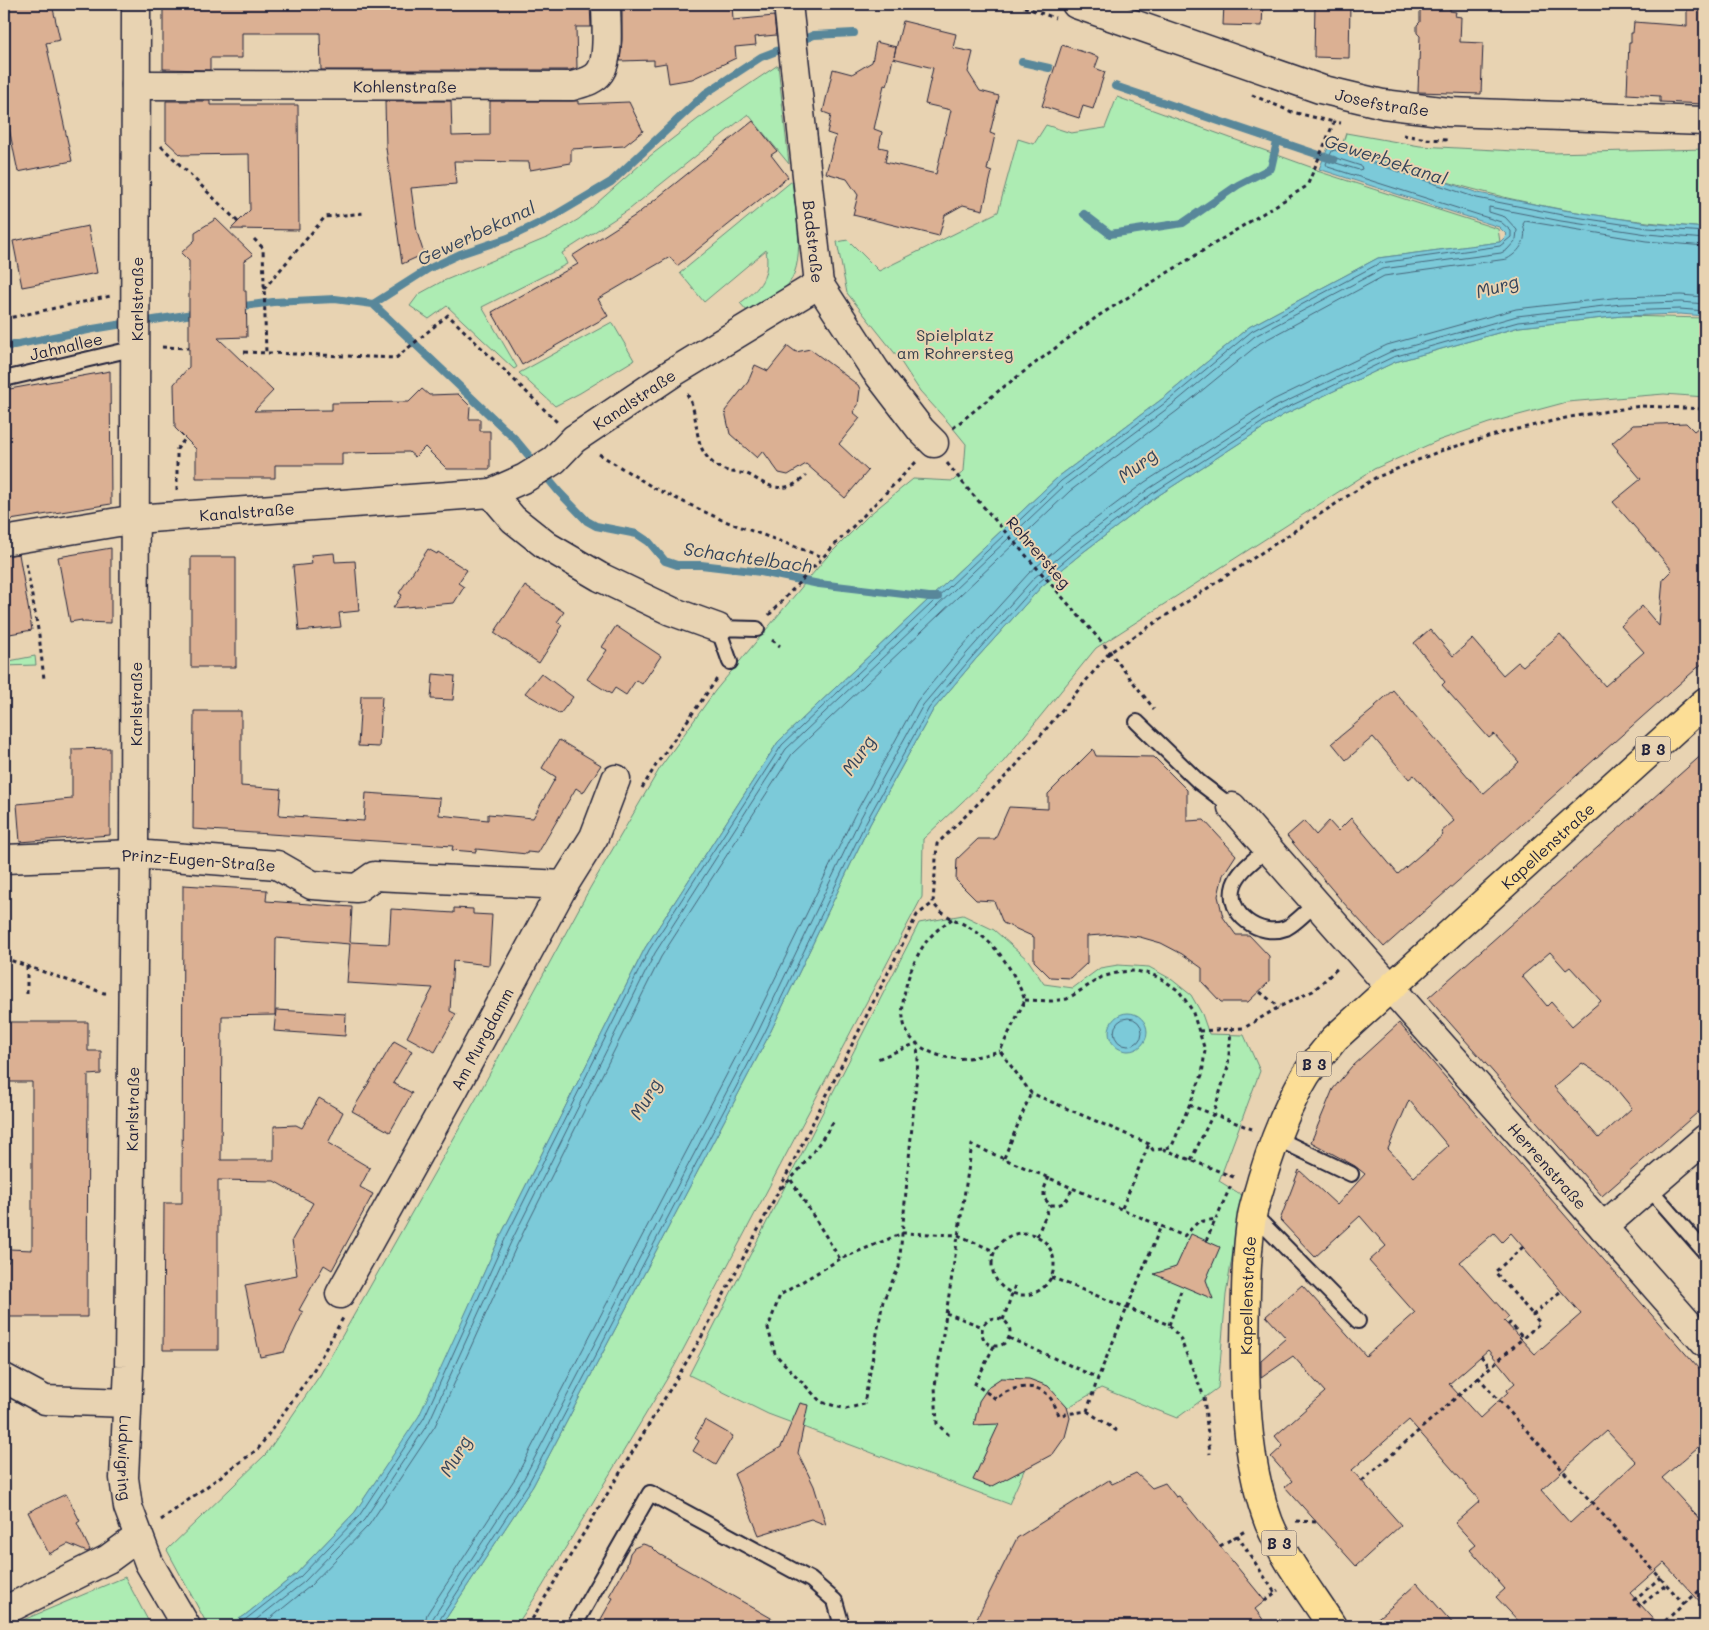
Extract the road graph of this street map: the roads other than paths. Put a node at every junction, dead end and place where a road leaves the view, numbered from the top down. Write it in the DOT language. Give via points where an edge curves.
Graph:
graph roads {
  1 [pos="136,4"];
  2 [pos="606,4"];
  3 [pos="1076,4"];
  4 [pos="790,15"];
  5 [pos="136,85"];
  6 [pos="1705,121"];
  7 [pos="819,284"];
  8 [pos="149,348"];
  9 [pos="4,379"];
  10 [pos="934,443"];
  11 [pos="491,493"];
  12 [pos="136,519"];
  13 [pos="13,539"];
  14 [pos="718,628"];
  15 [pos="757,629"];
  16 [pos="730,662"];
  17 [pos="1705,702"];
  18 [pos="1137,722"];
  19 [pos="616,779"];
  20 [pos="1227,807"];
  21 [pos="1268,848"];
  22 [pos="134,854"];
  23 [pos="4,859"];
  24 [pos="564,885"];
  25 [pos="1316,904"];
  26 [pos="1390,989"];
  27 [pos="1276,1138"];
  28 [pos="1705,1139"];
  29 [pos="1351,1174"];
  30 [pos="1649,1188"];
  31 [pos="1253,1214"];
  32 [pos="1604,1227"];
  33 [pos="1705,1252"];
  34 [pos="340,1294"];
  35 [pos="1358,1321"];
  36 [pos="1702,1334"];
  37 [pos="4,1378"];
  38 [pos="127,1403"];
  39 [pos="138,1536"];
  40 [pos="4,1611"];
  41 [pos="186,1626"];
  42 [pos="574,1626"];
  43 [pos="842,1626"];
  44 [pos="1332,1626"];
  1 -- 5 [label="street, Karlstraße"];
  2 -- 5 [label="street, Kohlenstraße" via="606,59 600,72 588,82 572,86"];
  3 -- 6 [label="street, Josefstraße" via="1320,89 1383,104 1449,112"];
  4 -- 7 [label="street, Badstraße"];
  5 -- 8 [label="street, Karlstraße" via="136,293"];
  7 -- 10 [label="street, Badstraße" via="875,370"];
  7 -- 11 [label="street, Kanalstraße" via="674,372 574,439 554,460"];
  8 -- 9 [label="lane, Jahnallee"];
  8 -- 12 [label="street, Karlstraße"];
  11 -- 12 [label="street, Kanalstraße"];
  11 -- 14 [label="street" via="513,520 547,546 600,577 671,611"];
  12 -- 13 [label="street, Kanalstraße"];
  12 -- 22 [label="street, Karlstraße"];
  14 -- 15 [label="lane"];
  14 -- 16 [label="lane"];
  17 -- 26 [label="main road, Kapellenstraße / B 3"];
  18 -- 20 [label="lane"];
  19 -- 24 [label="street, Am Murgdamm" via="594,837"];
  20 -- 21 [label="street"];
  21 -- 25 [label="street"];
  21 -- 25 [label="lane" via="1240,874 1234,886 1238,913 1248,923 1273,931 1287,928"];
  22 -- 23 [label="street, Prinz-Eugen-Straße"];
  22 -- 24 [label="street, Prinz-Eugen-Straße" via="277,865 312,885 358,888 374,876"];
  22 -- 38 [label="street, Karlstraße"];
  24 -- 34 [label="street, Am Murgdamm"];
  25 -- 26 [label="street"];
  26 -- 27 [label="main road, Kapellenstraße / B 3" via="1334,1039 1307,1074"];
  26 -- 32 [label="street, Herrenstraße"];
  27 -- 29 [label="lane"];
  27 -- 31 [label="main road, Kapellenstraße / B 3"];
  28 -- 30 [label="street"];
  30 -- 32 [label="street"];
  30 -- 33 [label="lane"];
  31 -- 35 [label="lane"];
  31 -- 44 [label="main road, Kapellenstraße / B 3" via="1246,1288 1245,1367 1250,1449 1277,1540"];
  32 -- 36 [label="street, Herrenstraße"];
  37 -- 38 [label="street, Ludwigring" via="45,1400"];
  38 -- 39 [label="street, Ludwigring" via="124,1478 128,1507"];
  39 -- 40 [label="street" via="108,1559"];
  39 -- 41 [label="street, Ludwigring" via="149,1563"];
  42 -- 43 [label="lane" via="650,1493 812,1580 835,1601"];
}
